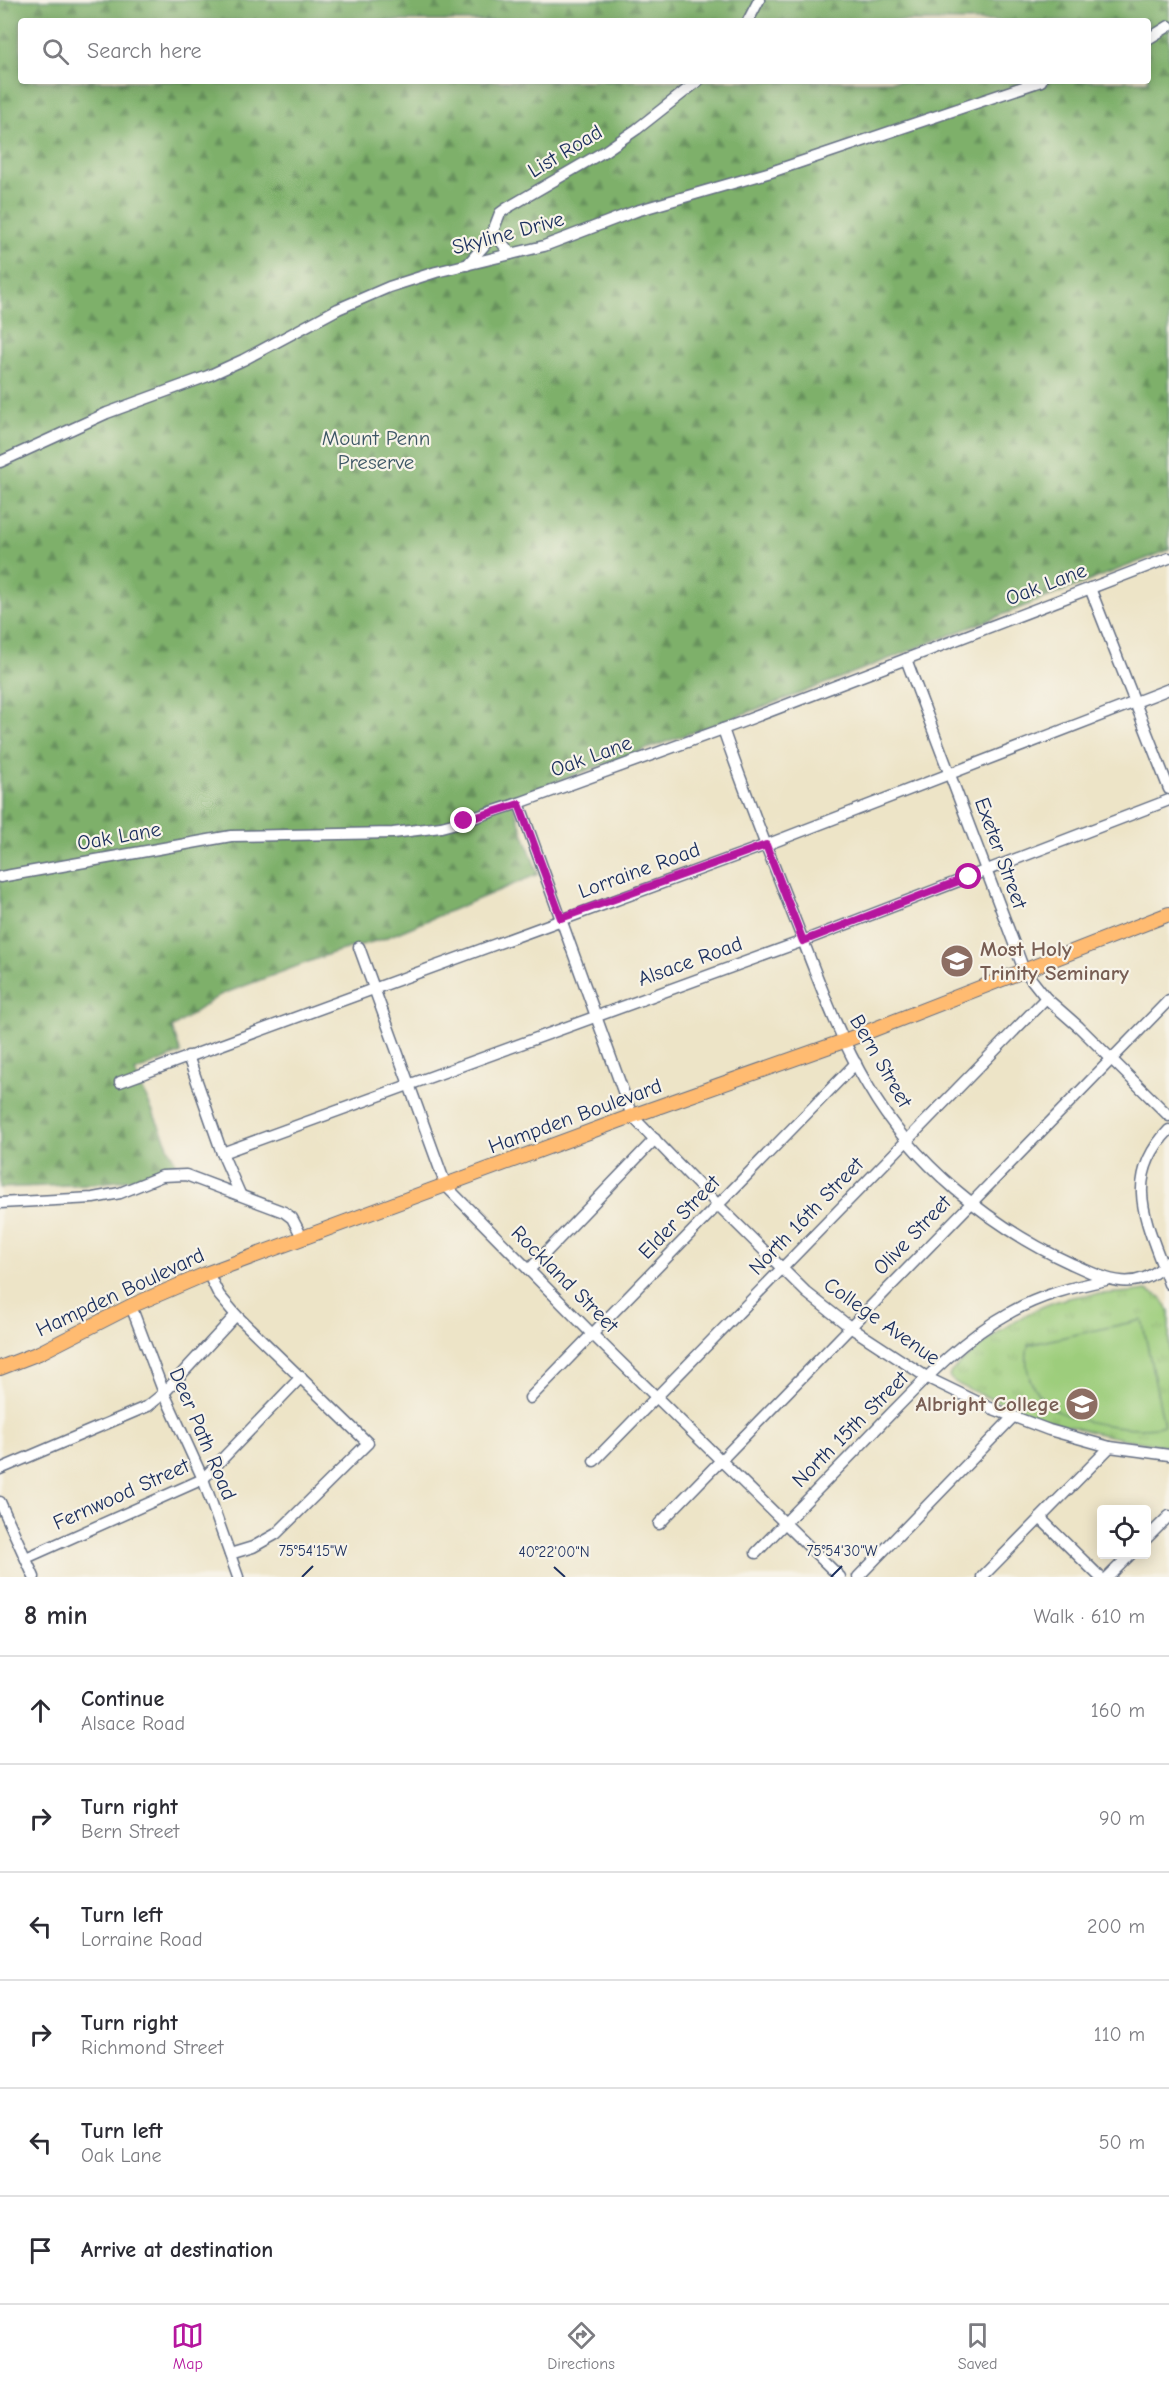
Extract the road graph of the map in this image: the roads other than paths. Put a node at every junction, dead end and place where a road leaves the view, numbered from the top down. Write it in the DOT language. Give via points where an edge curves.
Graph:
graph roads {
  1 [pos="759,0"];
  2 [pos="750,18"];
  3 [pos="1169,26"];
  4 [pos="1151,37"];
  5 [pos="694,84"];
  6 [pos="1032,84"];
  7 [pos="493,232"];
  8 [pos="511,254"];
  9 [pos="467,265"];
  10 [pos="0,462"];
  11 [pos="1169,558"];
  12 [pos="1090,588"];
  13 [pos="906,659"];
  14 [pos="1169,689"];
  15 [pos="1135,702"];
  16 [pos="723,729"];
  17 [pos="950,774"];
  18 [pos="1169,789"];
  19 [pos="1169,800"];
  20 [pos="519,804"];
  21 [pos="766,845"];
  22 [pos="986,871"];
  23 [pos="0,877"];
  24 [pos="1169,914"];
  25 [pos="561,918"];
  26 [pos="803,941"];
  27 [pos="359,947"];
  28 [pos="1024,970"];
  29 [pos="374,987"];
  30 [pos="1046,998"];
  31 [pos="1169,1000"];
  32 [pos="596,1016"];
  33 [pos="844,1041"];
  34 [pos="188,1056"];
  35 [pos="1111,1060"];
  36 [pos="856,1064"];
  37 [pos="120,1082"];
  38 [pos="409,1084"];
  39 [pos="633,1116"];
  40 [pos="1169,1116"];
  41 [pos="1169,1130"];
  42 [pos="655,1139"];
  43 [pos="907,1140"];
  44 [pos="222,1153"];
  45 [pos="446,1186"];
  46 [pos="240,1194"];
  47 [pos="972,1202"];
  48 [pos="0,1203"];
  49 [pos="718,1205"];
  50 [pos="302,1237"];
  51 [pos="1166,1264"];
  52 [pos="783,1268"];
  53 [pos="529,1270"];
  54 [pos="208,1273"];
  55 [pos="1106,1280"];
  56 [pos="1169,1284"];
  57 [pos="132,1306"];
  58 [pos="236,1315"];
  59 [pos="850,1327"];
  60 [pos="592,1334"];
  61 [pos="0,1368"];
  62 [pos="301,1377"];
  63 [pos="928,1378"];
  64 [pos="164,1393"];
  65 [pos="656,1397"];
  66 [pos="530,1398"];
  67 [pos="1012,1418"];
  68 [pos="1110,1447"];
  69 [pos="1169,1455"];
  70 [pos="720,1460"];
  71 [pos="594,1461"];
  72 [pos="0,1469"];
  73 [pos="203,1479"];
  74 [pos="0,1502"];
  75 [pos="1169,1516"];
  76 [pos="1040,1518"];
  77 [pos="785,1523"];
  78 [pos="659,1524"];
  79 [pos="1151,1534"];
  80 [pos="756,1553"];
  81 [pos="230,1554"];
  82 [pos="26,1558"];
  83 [pos="1126,1559"];
  84 [pos="34,1577"];
  85 [pos="238,1577"];
  86 [pos="840,1577"];
  87 [pos="858,1577"];
  88 [pos="982,1577"];
  89 [pos="1100,1577"];
  90 [pos="1108,1577"];
  1 -- 2 [label="street"];
  3 -- 4 [label="street"];
  5 -- 7 [label="street, List Road" via="605,151 500,213"];
  6 -- 8 [label="street, Skyline Drive" via="771,172 636,211 561,241"];
  7 -- 8 [label="street"];
  7 -- 9 [label="street, List Road"];
  8 -- 9 [label="street, Skyline Drive"];
  9 -- 10 [label="street, Skyline Drive" via="357,300 234,364 107,413"];
  11 -- 12 [label="street, Oak Lane"];
  12 -- 13 [label="street, Oak Lane"];
  12 -- 15 [label="street"];
  13 -- 16 [label="street, Oak Lane"];
  13 -- 17 [label="street, Exeter Street"];
  14 -- 15 [label="street, Lorraine Road"];
  15 -- 17 [label="street, Lorraine Road"];
  15 -- 18 [label="street"];
  16 -- 20 [label="street, Oak Lane"];
  16 -- 21 [label="street, Bern Street"];
  17 -- 21 [label="street, Lorraine Road"];
  17 -- 22 [label="street, Exeter Street"];
  19 -- 22 [label="street, Alsace Road"];
  20 -- 23 [label="street, Oak Lane" via="412,832 231,836"];
  20 -- 25 [label="street"];
  21 -- 25 [label="street, Lorraine Road"];
  21 -- 26 [label="street, Bern Street"];
  22 -- 26 [label="street, Alsace Road"];
  22 -- 28 [label="street, Exeter Street"];
  24 -- 28 [label="main road, Hampden Boulevard"];
  25 -- 29 [label="street, Lorraine Road"];
  25 -- 32 [label="street"];
  26 -- 32 [label="street, Alsace Road"];
  26 -- 33 [label="street, Bern Street"];
  27 -- 29 [label="street, Rockland Street"];
  28 -- 30 [label="street, Exeter Street"];
  28 -- 33 [label="main road, Hampden Boulevard"];
  29 -- 34 [label="street, Lorraine Road"];
  29 -- 38 [label="street, Rockland Street"];
  30 -- 35 [label="street, Exeter Street"];
  30 -- 43 [label="street, North 16th Street"];
  31 -- 35 [label="street, Olive Street"];
  32 -- 38 [label="street, Alsace Road"];
  32 -- 39 [label="street"];
  33 -- 36 [label="street, Bern Street"];
  33 -- 39 [label="main road, Hampden Boulevard"];
  34 -- 37 [label="street, Lorraine Road"];
  34 -- 44 [label="street"];
  35 -- 40 [label="street, Exeter Street"];
  35 -- 47 [label="street, Olive Street"];
  36 -- 43 [label="street, Bern Street"];
  36 -- 49 [label="street, Elder Street"];
  38 -- 44 [label="street, Alsace Road"];
  38 -- 45 [label="street, Rockland Street"];
  39 -- 42 [label="street, College Avenue"];
  39 -- 45 [label="main road, Hampden Boulevard"];
  41 -- 51 [label="street" via="1146,1161 1141,1191"];
  42 -- 49 [label="street, College Avenue"];
  42 -- 53 [label="street"];
  43 -- 47 [label="street, Bern Street"];
  43 -- 52 [label="street, North 16th Street"];
  44 -- 46 [label="street"];
  45 -- 50 [label="main road, Hampden Boulevard"];
  45 -- 53 [label="street, Rockland Street"];
  46 -- 48 [label="street" via="186,1174 169,1174 120,1193 93,1198"];
  46 -- 50 [label="street" via="284,1212"];
  47 -- 55 [label="street, Bern Street" via="1041,1248"];
  47 -- 59 [label="street, Olive Street"];
  49 -- 52 [label="street, College Avenue"];
  49 -- 60 [label="street, Elder Street"];
  50 -- 54 [label="main road, Hampden Boulevard"];
  51 -- 55 [label="street, Bern Street" via="1140,1281"];
  51 -- 56 [label="street"];
  52 -- 59 [label="street, College Avenue"];
  52 -- 65 [label="street, North 16th Street"];
  53 -- 60 [label="street, Rockland Street"];
  54 -- 57 [label="main road, Hampden Boulevard"];
  54 -- 58 [label="street" via="219,1295"];
  55 -- 63 [label="street, North 15th Street" via="1061,1290 1009,1313 975,1335"];
  57 -- 61 [label="main road, Hampden Boulevard" via="39,1353"];
  57 -- 64 [label="street, Deer Path Road"];
  58 -- 62 [label="street"];
  58 -- 64 [label="street"];
  59 -- 63 [label="street, College Avenue"];
  59 -- 70 [label="street, Olive Street"];
  60 -- 65 [label="street, Rockland Street"];
  60 -- 66 [label="street, Elder Street"];
  62 -- 73 [label="street, Fernwood Street"];
  62 -- 81 [label="street" via="368,1443 276,1534"];
  63 -- 67 [label="street, College Avenue"];
  63 -- 77 [label="street, North 15th Street"];
  64 -- 72 [label="street" via="148,1406"];
  64 -- 73 [label="street, Deer Path Road"];
  65 -- 70 [label="street, Rockland Street"];
  65 -- 71 [label="street, North 16th Street"];
  67 -- 68 [label="street, College Avenue"];
  67 -- 87 [label="street"];
  68 -- 69 [label="street, College Avenue"];
  68 -- 76 [label="street"];
  70 -- 77 [label="street, Rockland Street"];
  70 -- 78 [label="street, Olive Street"];
  73 -- 81 [label="street, Deer Path Road"];
  73 -- 82 [label="street, Fernwood Street"];
  74 -- 82 [label="street"];
  75 -- 79 [label="street"];
  76 -- 88 [label="street"];
  76 -- 89 [label="street"];
  77 -- 80 [label="street, North 15th Street"];
  77 -- 86 [label="street, Rockland Street"];
  81 -- 85 [label="street, Deer Path Road"];
  82 -- 84 [label="street"];
  83 -- 90 [label="street"];
}
